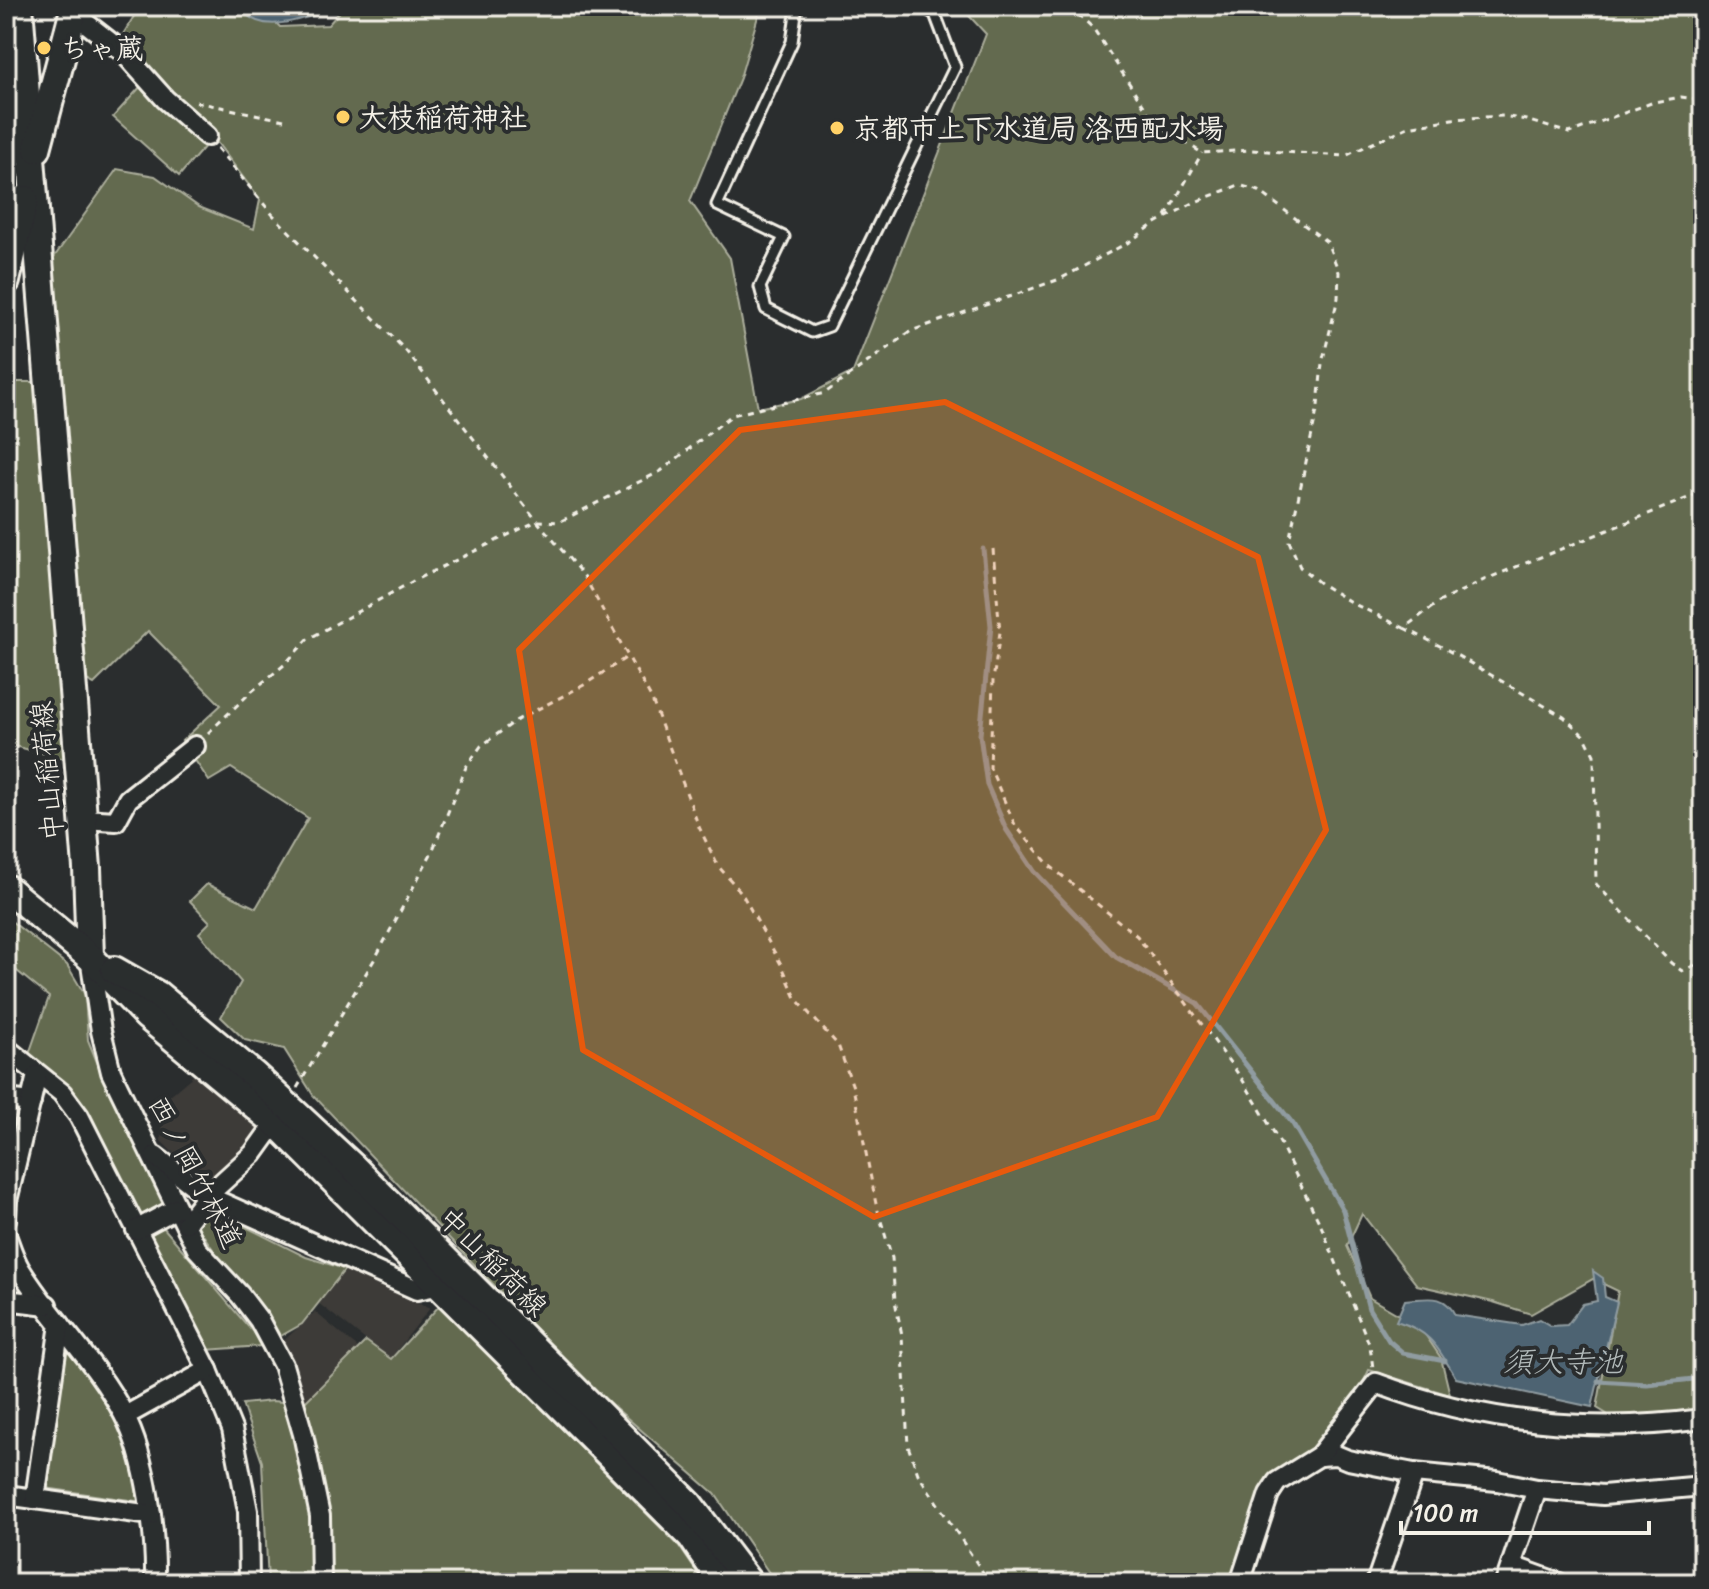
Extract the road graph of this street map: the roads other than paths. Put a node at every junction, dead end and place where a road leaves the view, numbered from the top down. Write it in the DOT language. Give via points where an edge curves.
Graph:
graph roads {
  1 [pos="19,6"];
  2 [pos="797,6"];
  3 [pos="922,6"];
  4 [pos="74,9"];
  5 [pos="207,136"];
  6 [pos="31,172"];
  7 [pos="13,221"];
  8 [pos="6,281"];
  9 [pos="195,746"];
  10 [pos="83,819"];
  11 [pos="6,888"];
  12 [pos="90,957"];
  13 [pos="6,1048"];
  14 [pos="37,1075"];
  15 [pos="6,1099"];
  16 [pos="31,1102"];
  17 [pos="281,1114"];
  18 [pos="149,1152"];
  19 [pos="207,1196"];
  20 [pos="6,1201"];
  21 [pos="181,1215"];
  22 [pos="6,1219"];
  23 [pos="136,1230"];
  24 [pos="6,1235"];
  25 [pos="441,1285"];
  26 [pos="6,1300"];
  27 [pos="47,1305"];
  28 [pos="60,1324"];
  29 [pos="208,1370"];
  30 [pos="125,1416"];
  31 [pos="1703,1419"];
  32 [pos="1319,1456"];
  33 [pos="1414,1473"];
  34 [pos="1703,1486"];
  35 [pos="1537,1489"];
  36 [pos="6,1495"];
  37 [pos="35,1499"];
  38 [pos="151,1515"];
  39 [pos="1508,1574"];
  40 [pos="155,1583"];
  41 [pos="249,1583"];
  42 [pos="321,1583"];
  43 [pos="723,1583"];
  44 [pos="749,1583"];
  45 [pos="1240,1583"];
  46 [pos="1376,1583"];
  47 [pos="1559,1583"];
  1 -- 6 [label="main road, 中山稲荷線"];
  2 -- 3 [label="lane" via="792,42 717,205 784,237 760,287 766,309 812,332 829,326 955,67 935,14"];
  4 -- 5 [label="street"];
  4 -- 6 [label="main road"];
  6 -- 7 [label="main road"];
  6 -- 10 [label="main road, 中山稲荷線"];
  7 -- 8 [label="main road"];
  9 -- 10 [label="street" via="128,799 116,821"];
  10 -- 12 [label="main road, 中山稲荷線"];
  11 -- 12 [label="main road"];
  12 -- 17 [label="main road, 中山稲荷線" via="158,995"];
  12 -- 18 [label="street, 西ノ岡竹林道" via="111,1072"];
  13 -- 14 [label="street"];
  14 -- 16 [label="street"];
  14 -- 23 [label="street" via="62,1093 79,1116"];
  15 -- 16 [label="street"];
  16 -- 20 [label="street"];
  17 -- 19 [label="street" via="253,1154"];
  17 -- 25 [label="main road, 中山稲荷線"];
  17 -- 44 [label="main road, 中山稲荷線" via="353,1167 689,1504"];
  18 -- 19 [label="street"];
  18 -- 21 [label="street, 西ノ岡竹林道"];
  19 -- 21 [label="street"];
  19 -- 25 [label="street" via="417,1290"];
  20 -- 22 [label="street"];
  21 -- 23 [label="street"];
  21 -- 42 [label="street, 西ノ岡竹林道" via="197,1249 259,1320 283,1365 320,1516"];
  23 -- 29 [label="street"];
  24 -- 27 [label="street" via="18,1267"];
  25 -- 43 [label="main road, 中山稲荷線" via="691,1536"];
  26 -- 27 [label="street"];
  27 -- 28 [label="street"];
  28 -- 30 [label="street"];
  28 -- 37 [label="street"];
  29 -- 30 [label="street"];
  29 -- 41 [label="street" via="232,1429 245,1497"];
  30 -- 38 [label="street"];
  31 -- 32 [label="street" via="1588,1427 1493,1416 1376,1383"];
  32 -- 33 [label="street"];
  32 -- 45 [label="street" via="1277,1482 1269,1494"];
  33 -- 35 [label="street"];
  33 -- 46 [label="street"];
  34 -- 35 [label="street" via="1603,1495"];
  35 -- 39 [label="street"];
  36 -- 37 [label="street"];
  37 -- 38 [label="street"];
  38 -- 40 [label="street"];
  39 -- 47 [label="street"];
}
